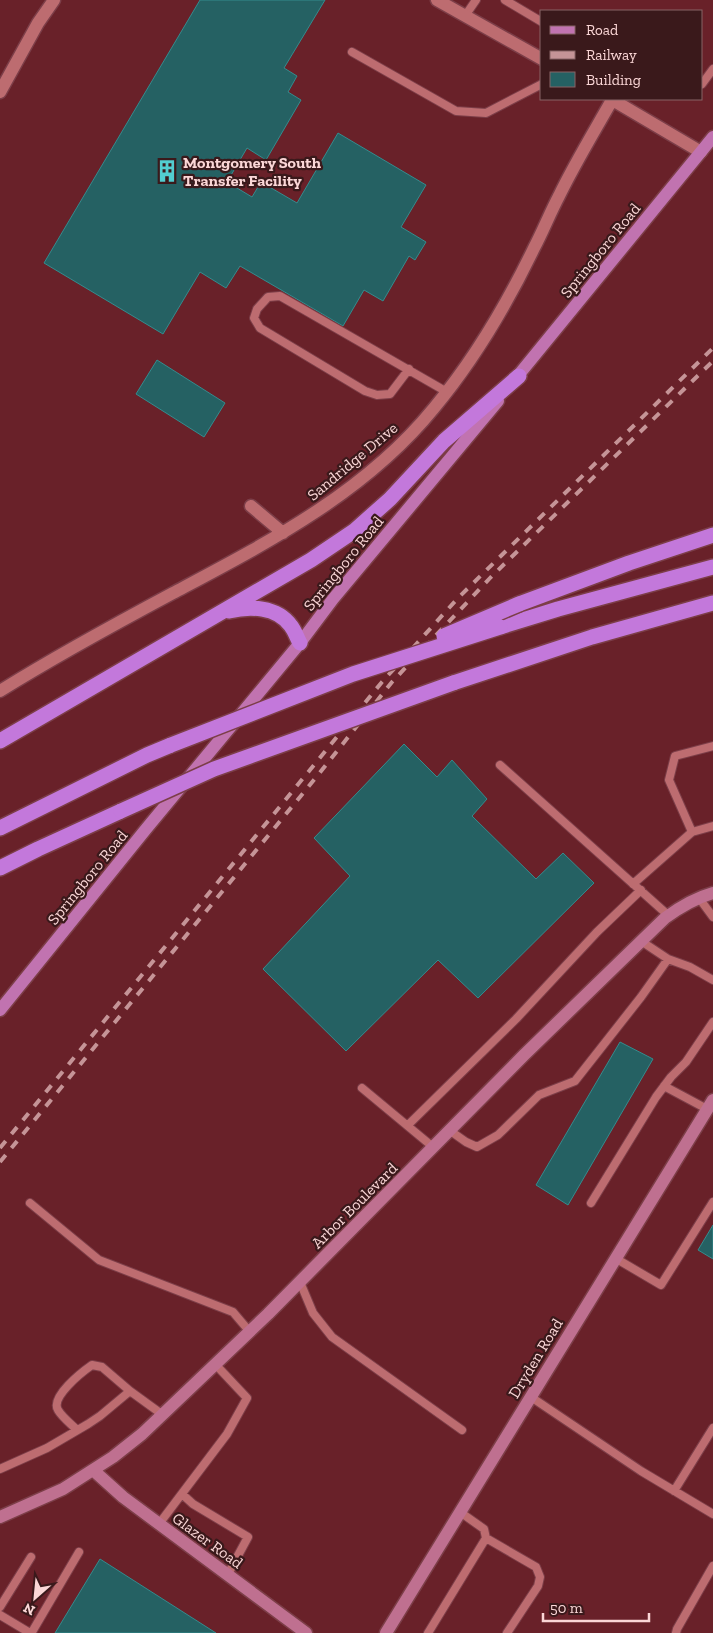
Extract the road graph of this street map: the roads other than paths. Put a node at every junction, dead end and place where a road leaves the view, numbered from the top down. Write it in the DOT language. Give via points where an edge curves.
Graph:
graph roads {
  1 [pos="54,0"];
  2 [pos="437,0"];
  3 [pos="476,0"];
  4 [pos="505,0"];
  5 [pos="465,16"];
  6 [pos="540,21"];
  7 [pos="352,52"];
  8 [pos="540,58"];
  9 [pos="713,69"];
  10 [pos="703,83"];
  11 [pos="540,85"];
  12 [pos="0,92"];
  13 [pos="611,100"];
  14 [pos="614,100"];
  15 [pos="713,137"];
  16 [pos="701,152"];
  17 [pos="409,369"];
  18 [pos="518,376"];
  19 [pos="447,392"];
  20 [pos="251,506"];
  21 [pos="283,533"];
  22 [pos="713,535"];
  23 [pos="713,567"];
  24 [pos="713,603"];
  25 [pos="212,617"];
  26 [pos="300,644"];
  27 [pos="353,674"];
  28 [pos="0,690"];
  29 [pos="0,741"];
  30 [pos="713,746"];
  31 [pos="500,765"];
  32 [pos="713,826"];
  33 [pos="0,828"];
  34 [pos="692,832"];
  35 [pos="0,868"];
  36 [pos="634,884"];
  37 [pos="641,890"];
  38 [pos="713,893"];
  39 [pos="699,898"];
  40 [pos="668,915"];
  41 [pos="713,916"];
  42 [pos="641,940"];
  43 [pos="668,959"];
  44 [pos="713,980"];
  45 [pos="0,1010"];
  46 [pos="713,1022"];
  47 [pos="664,1086"];
  48 [pos="362,1088"];
  49 [pos="710,1104"];
  50 [pos="408,1125"];
  51 [pos="449,1130"];
  52 [pos="433,1147"];
  53 [pos="713,1202"];
  54 [pos="30,1203"];
  55 [pos="591,1203"];
  56 [pos="615,1258"];
  57 [pos="300,1282"];
  58 [pos="250,1332"];
  59 [pos="216,1365"];
  60 [pos="130,1391"];
  61 [pos="531,1397"];
  62 [pos="163,1415"];
  63 [pos="713,1428"];
  64 [pos="77,1430"];
  65 [pos="462,1430"];
  66 [pos="0,1469"];
  67 [pos="93,1470"];
  68 [pos="674,1491"];
  69 [pos="182,1494"];
  70 [pos="460,1512"];
  71 [pos="713,1514"];
  72 [pos="0,1517"];
  73 [pos="159,1524"];
  74 [pos="486,1538"];
  75 [pos="79,1552"];
  76 [pos="31,1557"];
  77 [pos="713,1566"];
  78 [pos="228,1574"];
  79 [pos="0,1607"];
  80 [pos="0,1615"];
  81 [pos="306,1633"];
  82 [pos="386,1633"];
  83 [pos="428,1633"];
  84 [pos="507,1633"];
  85 [pos="676,1633"];
  1 -- 12 [label="street"];
  2 -- 5 [label="street"];
  3 -- 5 [label="lane"];
  4 -- 6 [label="lane"];
  5 -- 8 [label="street"];
  7 -- 11 [label="lane" via="456,111 486,113"];
  9 -- 10 [label="lane"];
  13 -- 19 [label="street, Sandridge Drive" via="509,296"];
  14 -- 16 [label="street"];
  15 -- 16 [label="main road, Springboro Road"];
  16 -- 18 [label="main road, Springboro Road"];
  17 -- 17 [label="lane" via="280,296 268,297 257,309 254,318 260,328 365,391 377,395 390,394"];
  17 -- 19 [label="lane"];
  18 -- 25 [label="highway" via="444,441 390,499 354,531 311,560"];
  18 -- 26 [label="main road, Springboro Road" via="333,599"];
  19 -- 21 [label="street, Sandridge Drive" via="380,463 342,494"];
  20 -- 21 [label="street"];
  21 -- 28 [label="street, Sandridge Drive"];
  22 -- 27 [label="highway, bridge" via="519,604"];
  23 -- 27 [label="highway, bridge" via="558,609"];
  24 -- 35 [label="highway, bridge" via="592,636 399,701 214,769"];
  25 -- 26 [label="highway" via="244,608 267,610 279,614 290,624"];
  25 -- 29 [label="highway"];
  26 -- 45 [label="main road, Springboro Road"];
  27 -- 33 [label="highway, bridge" via="147,754"];
  30 -- 34 [label="lane" via="675,756 669,780"];
  31 -- 36 [label="lane"];
  32 -- 34 [label="lane"];
  34 -- 36 [label="lane"];
  36 -- 37 [label="lane"];
  37 -- 40 [label="lane"];
  37 -- 50 [label="lane"];
  38 -- 39 [label="street, Arbor Boulevard"];
  39 -- 40 [label="street, Arbor Boulevard"];
  39 -- 41 [label="lane"];
  40 -- 42 [label="street, Arbor Boulevard"];
  42 -- 43 [label="lane"];
  42 -- 51 [label="street, Arbor Boulevard"];
  43 -- 44 [label="lane"];
  43 -- 51 [label="lane" via="575,1081 539,1096 498,1135 477,1147"];
  46 -- 47 [label="lane" via="686,1062"];
  47 -- 49 [label="lane"];
  47 -- 55 [label="lane"];
  48 -- 50 [label="lane"];
  49 -- 56 [label="street, Dryden Road"];
  50 -- 52 [label="lane"];
  51 -- 52 [label="street, Arbor Boulevard"];
  52 -- 57 [label="street, Arbor Boulevard"];
  53 -- 56 [label="lane" via="661,1285"];
  54 -- 58 [label="lane" via="99,1260 233,1312"];
  56 -- 61 [label="street, Dryden Road"];
  57 -- 58 [label="street, Arbor Boulevard"];
  57 -- 65 [label="lane" via="313,1313 332,1337"];
  58 -- 59 [label="street, Arbor Boulevard"];
  59 -- 62 [label="street, Arbor Boulevard"];
  59 -- 69 [label="lane" via="247,1398 227,1434"];
  60 -- 62 [label="lane"];
  60 -- 64 [label="lane"];
  60 -- 64 [label="lane" via="102,1367 92,1365 81,1373 59,1396 56,1404"];
  61 -- 68 [label="lane"];
  61 -- 70 [label="street, Dryden Road"];
  62 -- 67 [label="street, Arbor Boulevard"];
  63 -- 68 [label="lane"];
  64 -- 66 [label="lane" via="47,1448"];
  67 -- 72 [label="street, Arbor Boulevard" via="63,1489"];
  67 -- 73 [label="street, Glazer Road" via="122,1497"];
  68 -- 71 [label="lane"];
  69 -- 73 [label="lane"];
  69 -- 78 [label="lane" via="248,1537"];
  70 -- 74 [label="lane" via="484,1529"];
  70 -- 82 [label="street, Dryden Road"];
  73 -- 78 [label="street, Glazer Road"];
  74 -- 83 [label="lane"];
  74 -- 84 [label="lane" via="536,1567 540,1577 538,1586"];
  75 -- 80 [label="lane" via="32,1632"];
  76 -- 79 [label="lane"];
  77 -- 85 [label="lane"];
  78 -- 81 [label="street, Glazer Road"];
}
